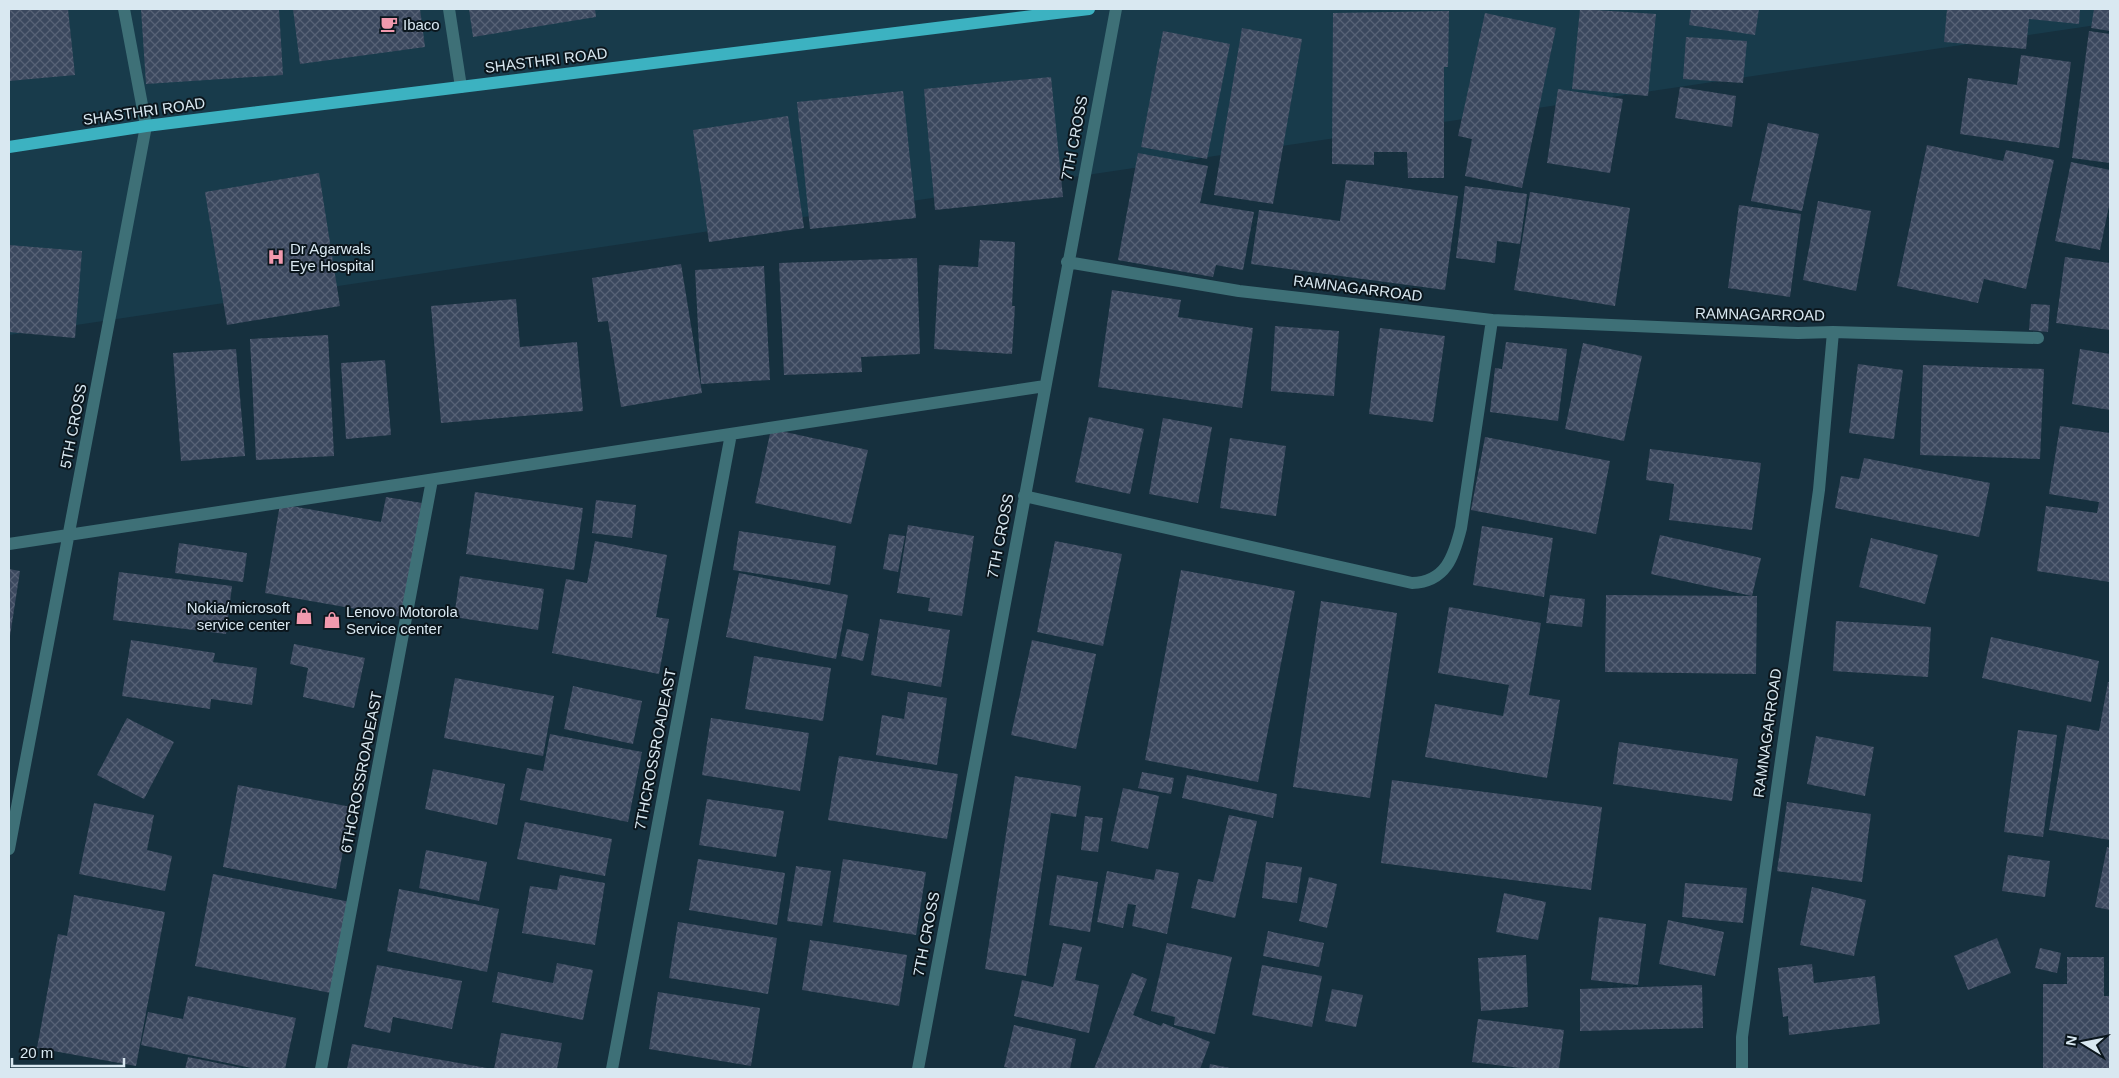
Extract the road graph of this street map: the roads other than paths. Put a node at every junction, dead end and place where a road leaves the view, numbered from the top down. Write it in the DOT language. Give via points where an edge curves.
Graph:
graph roads {
  1 [pos="124,9"];
  2 [pos="449,9"];
  3 [pos="1088,9"];
  4 [pos="1116,9"];
  5 [pos="461,87"];
  6 [pos="146,126"];
  7 [pos="9,147"];
  8 [pos="1067,262"];
  9 [pos="1492,320"];
  10 [pos="1833,332"];
  11 [pos="2038,338"];
  12 [pos="1045,386"];
  13 [pos="731,434"];
  14 [pos="432,480"];
  15 [pos="1024,496"];
  16 [pos="68,536"];
  17 [pos="9,544"];
  18 [pos="13,807"];
  19 [pos="9,849"];
  20 [pos="321,1069"];
  21 [pos="612,1069"];
  22 [pos="918,1069"];
  23 [pos="1742,1069"];
  1 -- 6 [label="street, 5TH CROSS"];
  2 -- 5 [label="street"];
  3 -- 5 [label="main road, SHASTHRI ROAD"];
  4 -- 8 [label="street, 7TH CROSS"];
  5 -- 6 [label="main road, SHASTHRI ROAD"];
  6 -- 7 [label="main road, SHASTHRI ROAD"];
  6 -- 16 [label="street, 5TH CROSS"];
  8 -- 9 [label="street, RAMNAGARROAD" via="1239,291"];
  8 -- 12 [label="street, 7TH CROSS"];
  9 -- 10 [label="street, RAMNAGARROAD"];
  9 -- 15 [label="street" via="1454,558 1426,582 1412,583"];
  10 -- 11 [label="street"];
  10 -- 23 [label="street, RAMNAGARROAD" via="1818,490 1744,1027"];
  12 -- 13 [label="street"];
  12 -- 15 [label="street, 7TH CROSS"];
  13 -- 14 [label="street"];
  13 -- 21 [label="street, 7THCROSSROADEAST"];
  14 -- 16 [label="street"];
  14 -- 20 [label="street, 6THCROSSROADEAST"];
  15 -- 22 [label="street, 7TH CROSS"];
  16 -- 17 [label="street"];
  16 -- 18 [label="street, 5TH CROSS"];
  18 -- 19 [label="street, 5TH CROSS"];
}
